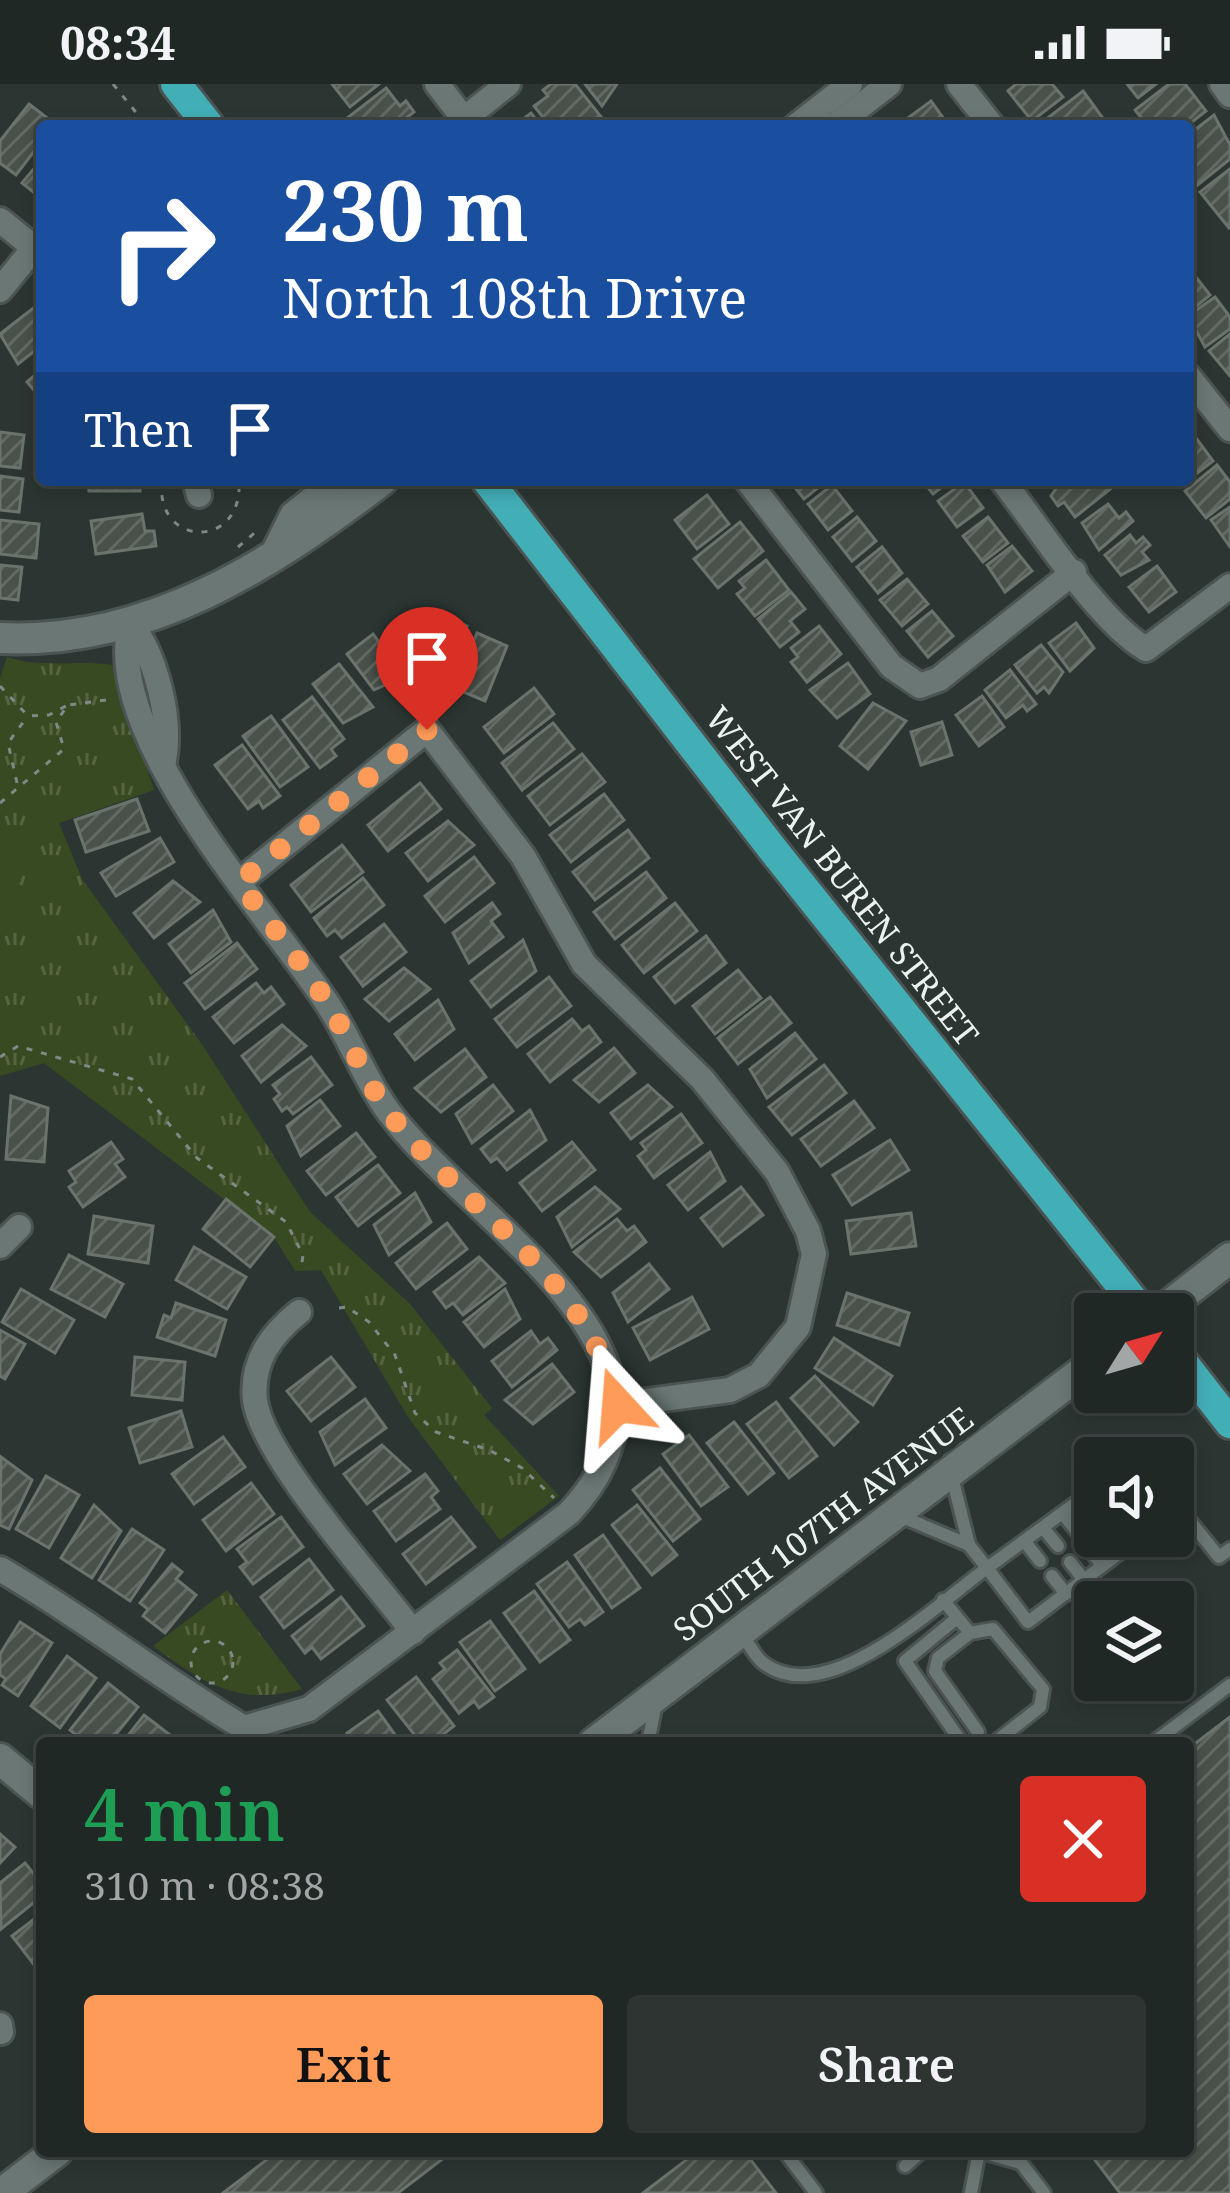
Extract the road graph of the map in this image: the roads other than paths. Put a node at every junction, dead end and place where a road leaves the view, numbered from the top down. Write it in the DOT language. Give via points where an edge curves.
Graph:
graph roads {
  1 [pos="176,84"];
  2 [pos="437,84"];
  3 [pos="508,84"];
  4 [pos="850,84"];
  5 [pos="889,84"];
  6 [pos="959,84"];
  7 [pos="1222,84"];
  8 [pos="1230,95"];
  9 [pos="204,120"];
  10 [pos="804,120"];
  11 [pos="843,120"];
  12 [pos="987,120"];
  13 [pos="0,220"];
  14 [pos="36,249"];
  15 [pos="36,253"];
  16 [pos="0,290"];
  17 [pos="1194,384"];
  18 [pos="1230,429"];
  19 [pos="333,486"];
  20 [pos="374,486"];
  21 [pos="492,486"];
  22 [pos="752,486"];
  23 [pos="1007,486"];
  24 [pos="271,537"];
  25 [pos="1074,572"];
  26 [pos="1230,586"];
  27 [pos="131,623"];
  28 [pos="0,638"];
  29 [pos="239,882"];
  30 [pos="19,1227"];
  31 [pos="0,1246"];
  32 [pos="1230,1258"];
  33 [pos="1127,1293"];
  34 [pos="1185,1293"];
  35 [pos="299,1312"];
  36 [pos="1194,1377"];
  37 [pos="1074,1378"];
  38 [pos="618,1405"];
  39 [pos="1230,1423"];
  40 [pos="950,1472"];
  41 [pos="1074,1507"];
  42 [pos="896,1514"];
  43 [pos="1063,1514"];
  44 [pos="1074,1528"];
  45 [pos="1044,1529"];
  46 [pos="1194,1529"];
  47 [pos="1025,1542"];
  48 [pos="969,1545"];
  49 [pos="1058,1546"];
  50 [pos="1230,1549"];
  51 [pos="1095,1557"];
  52 [pos="1110,1557"];
  53 [pos="1040,1562"];
  54 [pos="1070,1562"];
  55 [pos="1102,1566"];
  56 [pos="987,1568"];
  57 [pos="0,1569"];
  58 [pos="1052,1576"];
  59 [pos="1084,1580"];
  60 [pos="1066,1594"];
  61 [pos="943,1600"];
  62 [pos="957,1618"];
  63 [pos="413,1632"];
  64 [pos="741,1632"];
  65 [pos="970,1634"];
  66 [pos="1230,1685"];
  67 [pos="658,1694"];
  68 [pos="978,1732"];
  69 [pos="602,1737"];
  70 [pos="649,1737"];
  71 [pos="958,1737"];
  72 [pos="1002,1737"];
  73 [pos="1161,1737"];
  74 [pos="0,1760"];
  75 [pos="36,1789"];
  76 [pos="49,2157"];
  77 [pos="789,2157"];
  78 [pos="915,2157"];
  79 [pos="978,2157"];
  80 [pos="1000,2157"];
  81 [pos="905,2166"];
  82 [pos="2,2193"];
  83 [pos="816,2193"];
  84 [pos="971,2193"];
  85 [pos="1044,2193"];
  1 -- 9 [label="main road"];
  2 -- 3 [label="street" via="464,118"];
  4 -- 10 [label="street"];
  5 -- 11 [label="street"];
  6 -- 12 [label="street"];
  7 -- 8 [label="street"];
  13 -- 14 [label="street"];
  15 -- 16 [label="street"];
  17 -- 18 [label="street"];
  19 -- 24 [label="main road"];
  20 -- 24 [label="main road" via="312,534"];
  21 -- 33 [label="main road, WEST VAN BUREN STREET"];
  22 -- 25 [label="street" via="891,666 920,686 939,680"];
  23 -- 25 [label="street"];
  24 -- 27 [label="main road" via="220,589"];
  25 -- 26 [label="street" via="1129,639 1147,649"];
  27 -- 28 [label="main road" via="66,638"];
  27 -- 29 [label="street" via="123,651 149,741 191,820"];
  29 -- 38 [label="street" via="329,1005 387,1110 512,1233 586,1327"];
  29 -- 38 [label="street" via="427,730 523,856 584,964 683,1058 777,1172 814,1254 798,1327 760,1376 730,1390"];
  30 -- 31 [label="street"];
  32 -- 34 [label="main road"];
  35 -- 63 [label="street" via="262,1354 255,1403 284,1462"];
  36 -- 39 [label="main road"];
  37 -- 40 [label="main road, SOUTH 107TH AVENUE"];
  38 -- 63 [label="street" via="594,1486"];
  40 -- 42 [label="main road, SOUTH 107TH AVENUE"];
  40 -- 48 [label="lane"];
  41 -- 43 [label="lane"];
  42 -- 48 [label="lane"];
  42 -- 64 [label="main road, SOUTH 107TH AVENUE"];
  43 -- 44 [label="lane"];
  43 -- 45 [label="lane"];
  45 -- 47 [label="lane"];
  45 -- 49 [label="lane"];
  46 -- 50 [label="lane" via="1219,1557"];
  47 -- 53 [label="lane"];
  47 -- 56 [label="lane"];
  48 -- 56 [label="lane"];
  51 -- 55 [label="lane"];
  52 -- 55 [label="lane"];
  54 -- 59 [label="lane"];
  55 -- 59 [label="lane"];
  56 -- 60 [label="lane" via="1028,1622"];
  56 -- 61 [label="lane"];
  57 -- 63 [label="street" via="244,1728 309,1708"];
  58 -- 60 [label="lane"];
  59 -- 60 [label="lane"];
  61 -- 62 [label="lane"];
  61 -- 64 [label="lane" via="854,1664 819,1676 785,1674 761,1662"];
  62 -- 65 [label="lane"];
  62 -- 71 [label="lane" via="905,1661"];
  64 -- 67 [label="main road, SOUTH 107TH AVENUE"];
  65 -- 68 [label="lane" via="938,1658 935,1671"];
  65 -- 72 [label="lane" via="993,1629 1005,1638 1043,1689 1040,1707"];
  66 -- 73 [label="lane"];
  67 -- 69 [label="main road, SOUTH 107TH AVENUE"];
  67 -- 70 [label="lane"];
  74 -- 75 [label="main road"];
  76 -- 82 [label="main road"];
  77 -- 83 [label="lane"];
  78 -- 81 [label="lane"];
  79 -- 84 [label="lane"];
  80 -- 85 [label="lane" via="1021,2163"];
}
